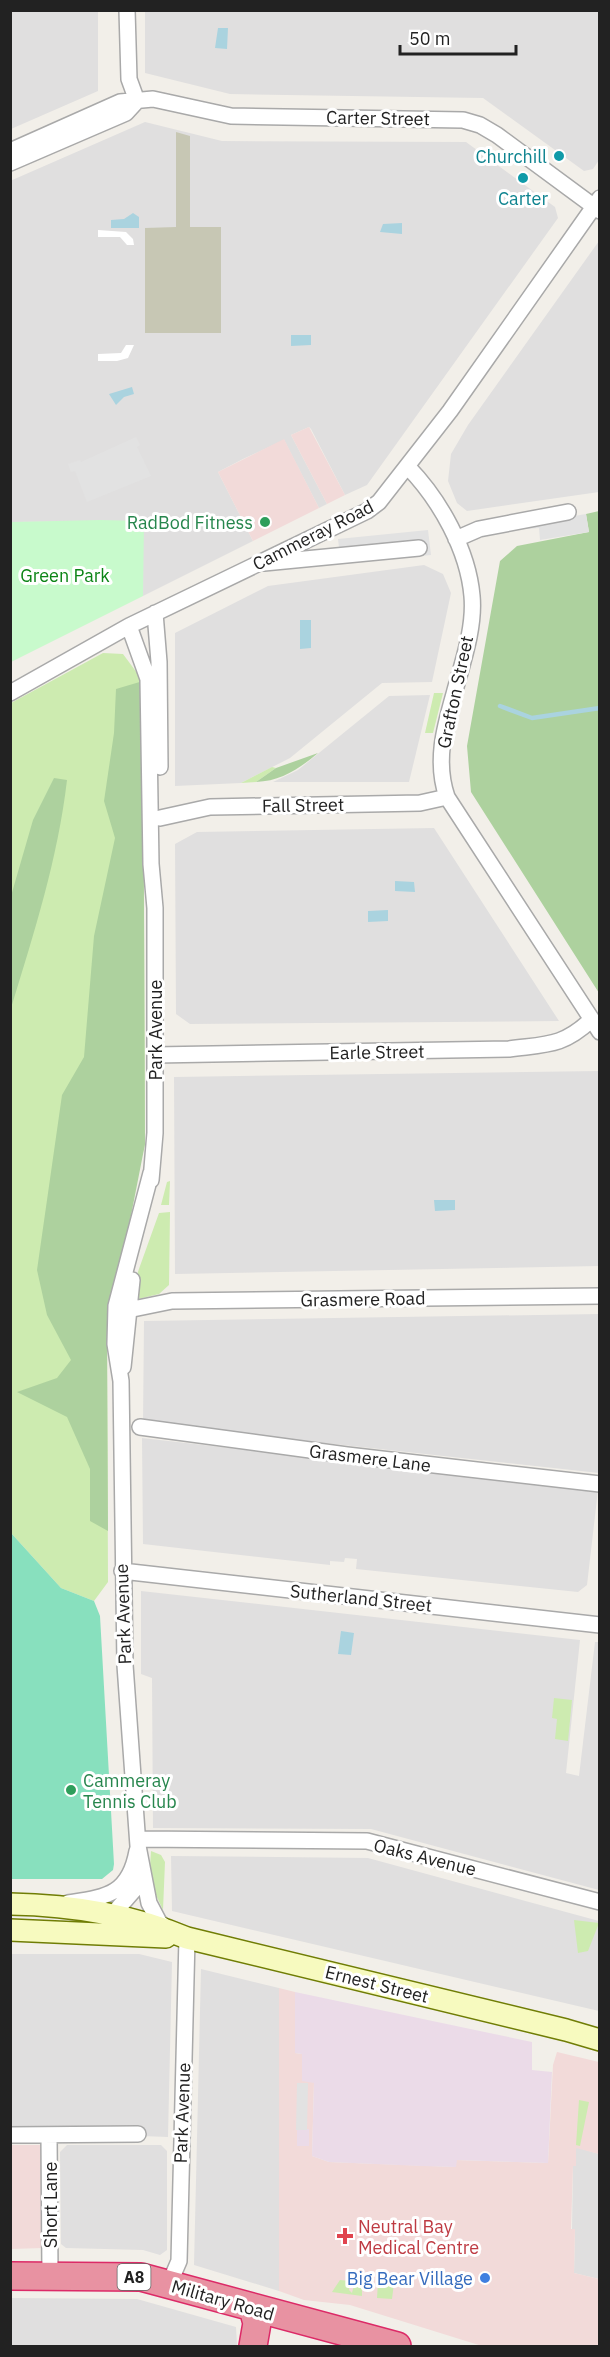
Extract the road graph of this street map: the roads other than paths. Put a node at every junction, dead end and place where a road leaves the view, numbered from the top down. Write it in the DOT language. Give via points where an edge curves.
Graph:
graph roads {
  1 [pos="127,10"];
  2 [pos="137,101"];
  3 [pos="10,151"];
  4 [pos="10,163"];
  5 [pos="598,205"];
  6 [pos="408,467"];
  7 [pos="568,512"];
  8 [pos="315,536"];
  9 [pos="456,538"];
  10 [pos="419,548"];
  11 [pos="326,559"];
  12 [pos="257,563"];
  13 [pos="155,613"];
  14 [pos="129,626"];
  15 [pos="10,693"];
  16 [pos="447,797"];
  17 [pos="160,818"];
  18 [pos="155,887"];
  19 [pos="595,1026"];
  20 [pos="155,1055"];
  21 [pos="151,1173"];
  22 [pos="600,1296"];
  23 [pos="128,1310"];
  24 [pos="121,1381"];
  25 [pos="140,1427"];
  26 [pos="600,1484"];
  27 [pos="122,1572"];
  28 [pos="600,1625"];
  29 [pos="138,1842"];
  30 [pos="141,1862"];
  31 [pos="600,1902"];
  32 [pos="10,1904"];
  33 [pos="58,1905"];
  34 [pos="113,1914"];
  35 [pos="10,1929"];
  36 [pos="179,1935"];
  37 [pos="566,2030"];
  38 [pos="600,2034"];
  39 [pos="600,2040"];
  40 [pos="138,2134"];
  41 [pos="10,2135"];
  42 [pos="49,2135"];
  43 [pos="10,2276"];
  44 [pos="50,2276"];
  45 [pos="164,2283"];
  46 [pos="253,2309"];
  47 [pos="253,2346"];
  48 [pos="392,2346"];
  1 -- 2 [label="street" via="129,79"];
  2 -- 3 [label="street, Carter Street" via="120,102"];
  2 -- 4 [label="street" via="126,112"];
  2 -- 5 [label="street, Carter Street" via="160,99 231,116 469,120"];
  5 -- 6 [label="street, Cammeray Road"];
  6 -- 8 [label="street, Cammeray Road" via="379,502"];
  6 -- 9 [label="street, Grafton Street"];
  7 -- 9 [label="street" via="479,529"];
  8 -- 11 [label="street"];
  8 -- 12 [label="street, Cammeray Road"];
  9 -- 16 [label="street, Grafton Street" via="472,596 470,627 441,752 441,775"];
  10 -- 11 [label="street"];
  11 -- 12 [label="street"];
  12 -- 13 [label="street, Cammeray Road"];
  13 -- 14 [label="street, Cammeray Road"];
  13 -- 17 [label="street, Park Avenue"];
  14 -- 15 [label="street, Cammeray Road"];
  14 -- 18 [label="street, Park Avenue" via="148,679 151,864"];
  16 -- 17 [label="street, Fall Street" via="420,803 210,807"];
  16 -- 19 [label="street, Grafton Street"];
  17 -- 18 [label="street, Park Avenue"];
  18 -- 20 [label="street, Park Avenue"];
  19 -- 20 [label="street, Earle Street" via="560,1042 509,1049"];
  20 -- 21 [label="street, Park Avenue"];
  21 -- 23 [label="street, Park Avenue" via="150,1204"];
  21 -- 24 [label="street, Park Avenue" via="116,1306 115,1344"];
  22 -- 23 [label="street, Grasmere Road" via="172,1301"];
  23 -- 24 [label="street, Park Avenue"];
  24 -- 27 [label="street, Park Avenue"];
  25 -- 26 [label="street, Grasmere Lane"];
  27 -- 28 [label="street, Sutherland Street"];
  27 -- 29 [label="street, Park Avenue"];
  29 -- 30 [label="street, Park Avenue"];
  29 -- 31 [label="street, Oaks Avenue" via="367,1841"];
  29 -- 33 [label="street, Park Avenue" via="129,1877 116,1892"];
  30 -- 34 [label="street, Park Avenue" via="134,1890"];
  30 -- 36 [label="street, Park Avenue" via="149,1903 159,1922"];
  32 -- 33 [label="main road, Ernest Street"];
  33 -- 34 [label="main road, Ernest Street"];
  34 -- 35 [label="main road" via="98,1921"];
  34 -- 36 [label="main road, Ernest Street"];
  35 -- 36 [label="main road, Ernest Street"];
  36 -- 37 [label="main road, Ernest Street"];
  36 -- 45 [label="street, Park Avenue" via="179,2261 173,2276"];
  37 -- 38 [label="main road, Ernest Street"];
  37 -- 39 [label="main road, Ernest Street"];
  40 -- 42 [label="street"];
  41 -- 42 [label="street"];
  42 -- 44 [label="street, Short Lane"];
  43 -- 44 [label="highway, Military Road / A8"];
  44 -- 45 [label="highway, Military Road / A8" via="132,2277"];
  45 -- 46 [label="highway, Military Road / A8"];
  46 -- 47 [label="highway" via="257,2323"];
  46 -- 48 [label="highway, Military Road / A8"];
}
